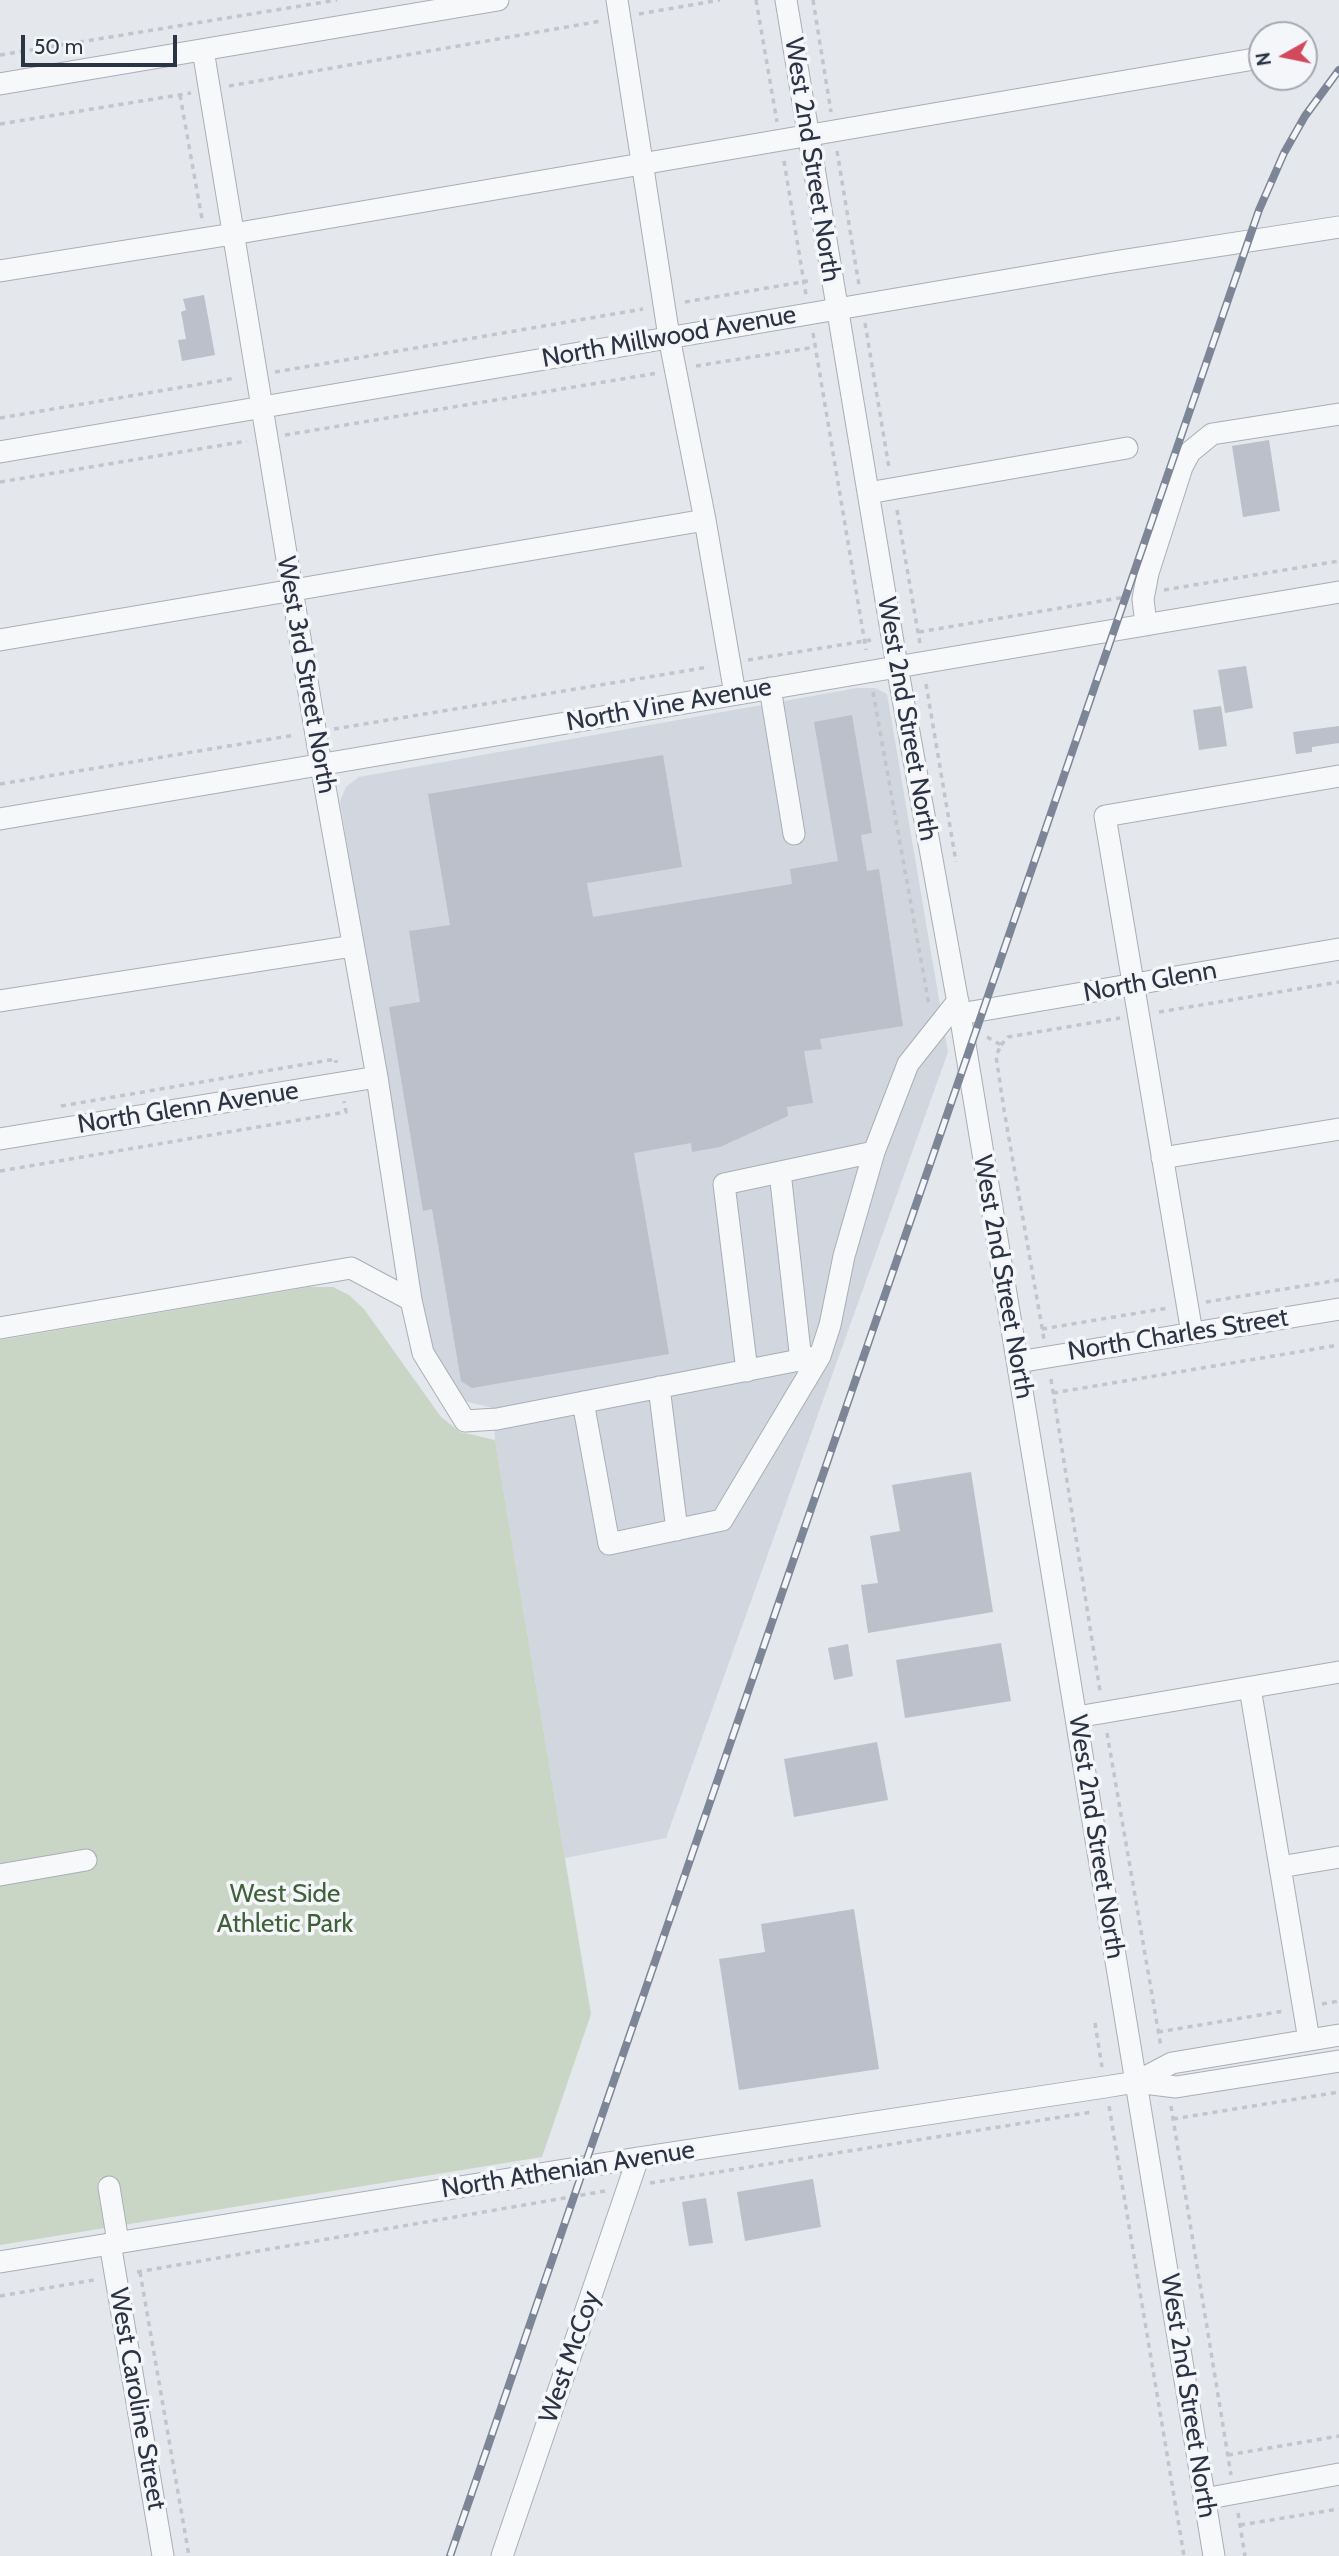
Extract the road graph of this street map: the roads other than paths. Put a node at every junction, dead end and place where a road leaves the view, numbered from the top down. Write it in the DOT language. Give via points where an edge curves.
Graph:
graph roads {
  1 [pos="498,0"];
  2 [pos="786,0"];
  3 [pos="618,9"];
  4 [pos="203,50"];
  5 [pos="1248,60"];
  6 [pos="0,83"];
  7 [pos="809,136"];
  8 [pos="641,165"];
  9 [pos="1339,227"];
  10 [pos="233,234"];
  11 [pos="0,271"];
  12 [pos="837,309"];
  13 [pos="669,337"];
  14 [pos="261,407"];
  15 [pos="1339,414"];
  16 [pos="1127,448"];
  17 [pos="0,452"];
  18 [pos="868,494"];
  19 [pos="705,520"];
  20 [pos="292,589"];
  21 [pos="1339,592"];
  22 [pos="1146,625"];
  23 [pos="0,640"];
  24 [pos="897,666"];
  25 [pos="770,688"];
  26 [pos="735,694"];
  27 [pos="321,765"];
  28 [pos="1339,776"];
  29 [pos="0,819"];
  30 [pos="794,834"];
  31 [pos="353,946"];
  32 [pos="1339,949"];
  33 [pos="1132,985"];
  34 [pos="0,1000"];
  35 [pos="959,1008"];
  36 [pos="377,1077"];
  37 [pos="1339,1129"];
  38 [pos="0,1139"];
  39 [pos="874,1152"];
  40 [pos="1162,1158"];
  41 [pos="780,1172"];
  42 [pos="411,1300"];
  43 [pos="1339,1309"];
  44 [pos="0,1328"];
  45 [pos="1192,1333"];
  46 [pos="810,1359"];
  47 [pos="1018,1362"];
  48 [pos="747,1371"];
  49 [pos="659,1387"];
  50 [pos="583,1402"];
  51 [pos="677,1530"];
  52 [pos="1339,1672"];
  53 [pos="1250,1688"];
  54 [pos="1077,1717"];
  55 [pos="1339,1857"];
  56 [pos="86,1860"];
  57 [pos="1279,1867"];
  58 [pos="0,1875"];
  59 [pos="1339,2035"];
  60 [pos="1309,2040"];
  61 [pos="1339,2061"];
  62 [pos="1166,2077"];
  63 [pos="1136,2082"];
  64 [pos="638,2158"];
  65 [pos="108,2187"];
  66 [pos="114,2242"];
  67 [pos="0,2262"];
  68 [pos="1339,2474"];
  69 [pos="1204,2499"];
  70 [pos="163,2556"];
  71 [pos="502,2556"];
  72 [pos="1214,2556"];
  1 -- 4 [label="street"];
  2 -- 7 [label="street, West 2nd Street North"];
  3 -- 8 [label="street"];
  4 -- 6 [label="street"];
  4 -- 10 [label="street, West 3rd Street North"];
  5 -- 7 [label="street"];
  7 -- 8 [label="street"];
  7 -- 12 [label="street, West 2nd Street North"];
  8 -- 10 [label="street"];
  8 -- 13 [label="street"];
  9 -- 12 [label="street, North Millwood Avenue"];
  10 -- 11 [label="street"];
  10 -- 14 [label="street, West 3rd Street North"];
  12 -- 13 [label="street, North Millwood Avenue"];
  12 -- 18 [label="street, West 2nd Street North"];
  13 -- 14 [label="street, North Millwood Avenue"];
  13 -- 19 [label="street"];
  14 -- 17 [label="street, North Millwood Avenue"];
  14 -- 20 [label="street, West 3rd Street North"];
  15 -- 22 [label="street" via="1212,434 1190,452 1148,573 1143,599"];
  16 -- 18 [label="street"];
  18 -- 24 [label="street, West 2nd Street North"];
  19 -- 20 [label="street"];
  19 -- 26 [label="street"];
  20 -- 23 [label="street"];
  20 -- 27 [label="street, West 3rd Street North"];
  21 -- 22 [label="street, North Vine Avenue"];
  22 -- 24 [label="street, North Vine Avenue"];
  24 -- 25 [label="street, North Vine Avenue"];
  24 -- 35 [label="street, West 2nd Street North"];
  25 -- 26 [label="street, North Vine Avenue"];
  25 -- 30 [label="street"];
  26 -- 27 [label="street, North Vine Avenue"];
  27 -- 29 [label="street, North Vine Avenue"];
  27 -- 31 [label="street, West 3rd Street North"];
  28 -- 33 [label="street" via="1105,816"];
  31 -- 34 [label="street"];
  31 -- 36 [label="street, West 3rd Street North"];
  32 -- 33 [label="street, North Glenn"];
  33 -- 35 [label="street, North Glenn"];
  33 -- 40 [label="street"];
  35 -- 39 [label="street" via="908,1064"];
  35 -- 47 [label="street, West 2nd Street North"];
  36 -- 38 [label="street, North Glenn Avenue"];
  36 -- 42 [label="street, West 3rd Street North"];
  37 -- 40 [label="street"];
  39 -- 41 [label="street"];
  39 -- 46 [label="street" via="830,1325"];
  40 -- 45 [label="street"];
  41 -- 46 [label="street"];
  41 -- 48 [label="street" via="724,1184"];
  42 -- 44 [label="street" via="351,1268"];
  42 -- 50 [label="street, West 3rd Street North" via="423,1353 465,1421"];
  43 -- 45 [label="street, North Charles Street"];
  45 -- 47 [label="street, North Charles Street"];
  46 -- 48 [label="street"];
  46 -- 51 [label="street" via="722,1520"];
  47 -- 54 [label="street, West 2nd Street North"];
  48 -- 49 [label="street"];
  49 -- 50 [label="street"];
  49 -- 51 [label="street"];
  50 -- 51 [label="street" via="609,1544"];
  52 -- 53 [label="street"];
  53 -- 54 [label="street"];
  53 -- 57 [label="street"];
  54 -- 63 [label="street, West 2nd Street North"];
  55 -- 57 [label="street"];
  56 -- 58 [label="street"];
  57 -- 60 [label="street"];
  59 -- 60 [label="street"];
  60 -- 62 [label="street" via="1172,2063"];
  61 -- 62 [label="street" via="1176,2087"];
  62 -- 63 [label="street, North Athenian Avenue"];
  63 -- 64 [label="street, North Athenian Avenue"];
  63 -- 69 [label="street, West 2nd Street North"];
  64 -- 66 [label="street, North Athenian Avenue"];
  64 -- 71 [label="street, West McCoy"];
  65 -- 66 [label="street, West Caroline Street"];
  66 -- 67 [label="street, North Athenian Avenue"];
  66 -- 70 [label="street, West Caroline Street"];
  68 -- 69 [label="street"];
  69 -- 72 [label="street, West 2nd Street North"];
}
